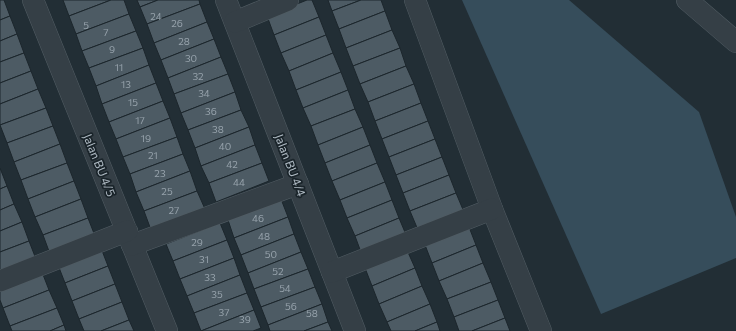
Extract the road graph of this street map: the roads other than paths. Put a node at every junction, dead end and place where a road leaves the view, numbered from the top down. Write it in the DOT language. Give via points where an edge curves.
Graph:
graph roads {
  1 [pos="34,0"];
  2 [pos="226,0"];
  3 [pos="288,0"];
  4 [pos="414,0"];
  5 [pos="698,3"];
  6 [pos="235,22"];
  7 [pos="736,42"];
  8 [pos="298,184"];
  9 [pos="492,210"];
  10 [pos="130,238"];
  11 [pos="332,272"];
  12 [pos="0,281"];
  13 [pos="167,331"];
  14 [pos="356,331"];
  15 [pos="542,331"];
  1 -- 10 [label="street, Jalan BU 4/5"];
  2 -- 6 [label="street, Jalan BU 4/4"];
  3 -- 6 [label="street"];
  4 -- 9 [label="street"];
  5 -- 7 [label="street"];
  6 -- 8 [label="street, Jalan BU 4/4"];
  8 -- 10 [label="street"];
  8 -- 11 [label="street, Jalan BU 4/4"];
  9 -- 11 [label="street"];
  9 -- 15 [label="street"];
  10 -- 12 [label="street"];
  10 -- 13 [label="street, Jalan BU 4/5"];
  11 -- 14 [label="street, Jalan BU 4/4"];
}
